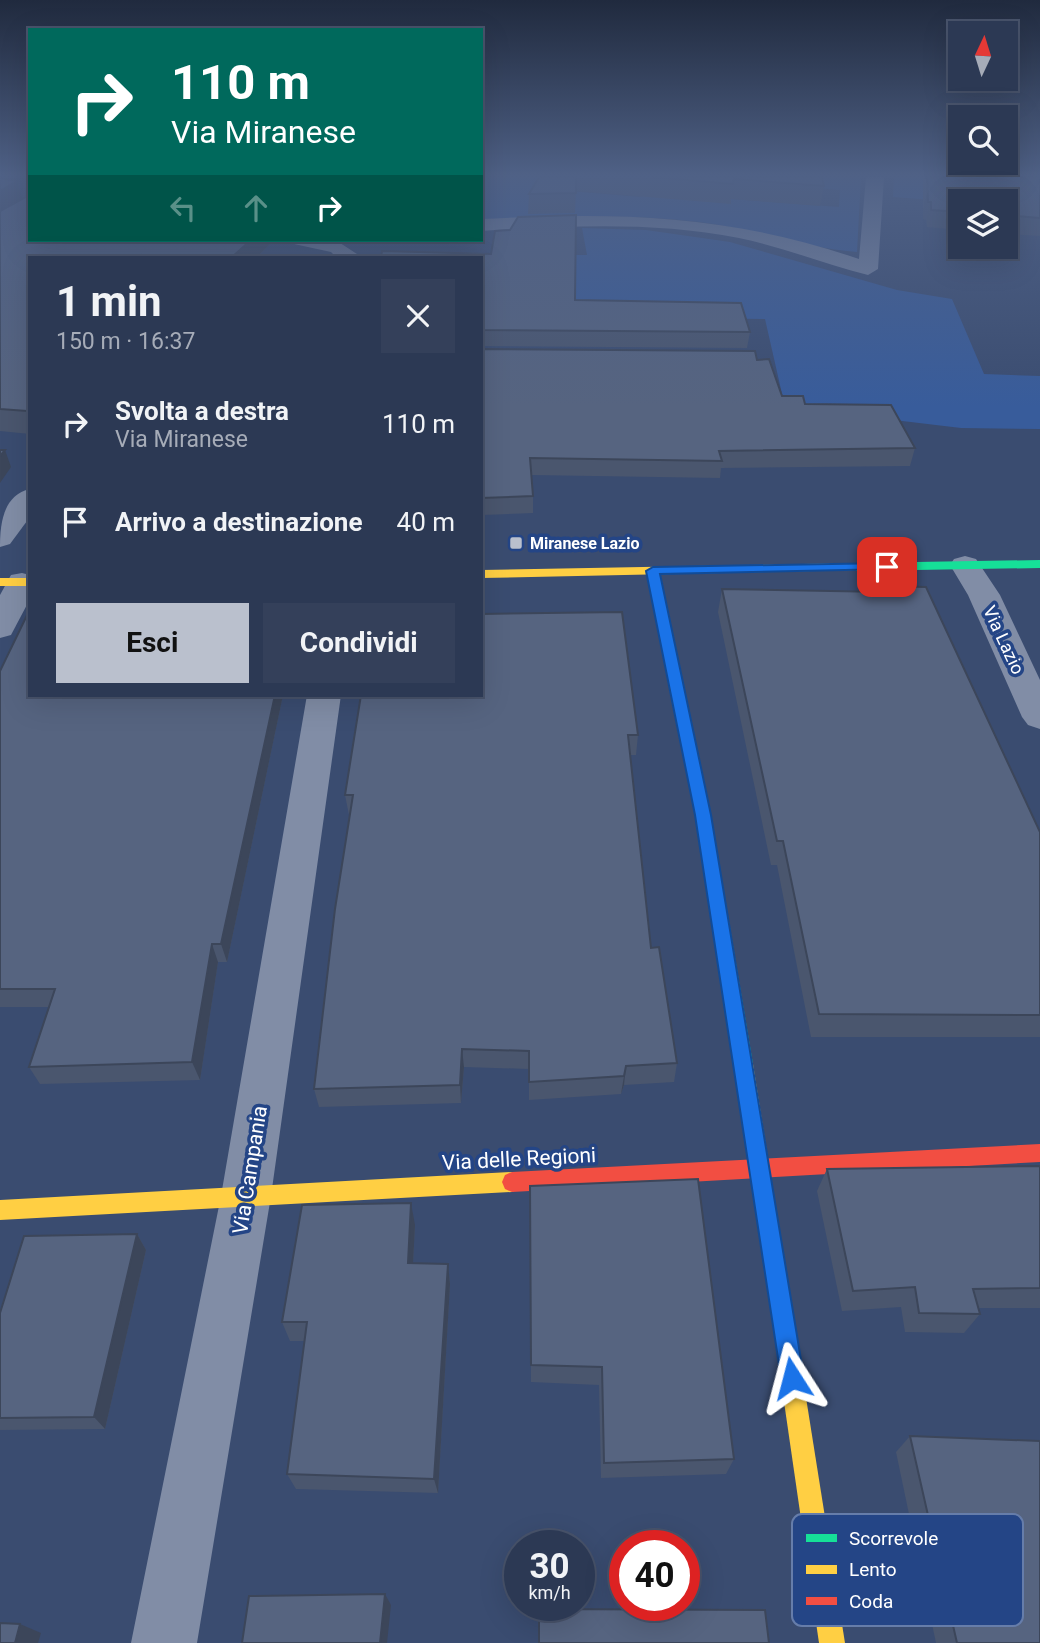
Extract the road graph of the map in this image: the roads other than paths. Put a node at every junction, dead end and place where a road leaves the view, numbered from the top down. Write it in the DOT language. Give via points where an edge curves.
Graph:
graph roads {
  1 [pos="812,254"];
  2 [pos="869,254"];
  3 [pos="28,500"];
  4 [pos="0,538"];
  5 [pos="1040,564"];
  6 [pos="965,565"];
  7 [pos="653,571"];
  8 [pos="483,574"];
  9 [pos="17,582"];
  10 [pos="0,628"];
  11 [pos="324,697"];
  12 [pos="1040,717"];
  13 [pos="1040,1153"];
  14 [pos="761,1166"];
  15 [pos="246,1196"];
  16 [pos="0,1210"];
  17 [pos="813,1514"];
  18 [pos="164,1643"];
  1 -- 2 [label="street" via="868,269"];
  3 -- 4 [label="street"];
  5 -- 6 [label="street"];
  6 -- 7 [label="street"];
  6 -- 12 [label="street, Via Lazio" via="984,595"];
  7 -- 8 [label="street"];
  7 -- 14 [label="street" via="703,815"];
  9 -- 10 [label="street"];
  11 -- 15 [label="street, Via Campania"];
  13 -- 14 [label="street, Via delle Regioni"];
  14 -- 15 [label="street, Via delle Regioni"];
  14 -- 17 [label="street"];
  15 -- 16 [label="street, Via delle Regioni"];
  15 -- 18 [label="street, Via Campania"];
}
